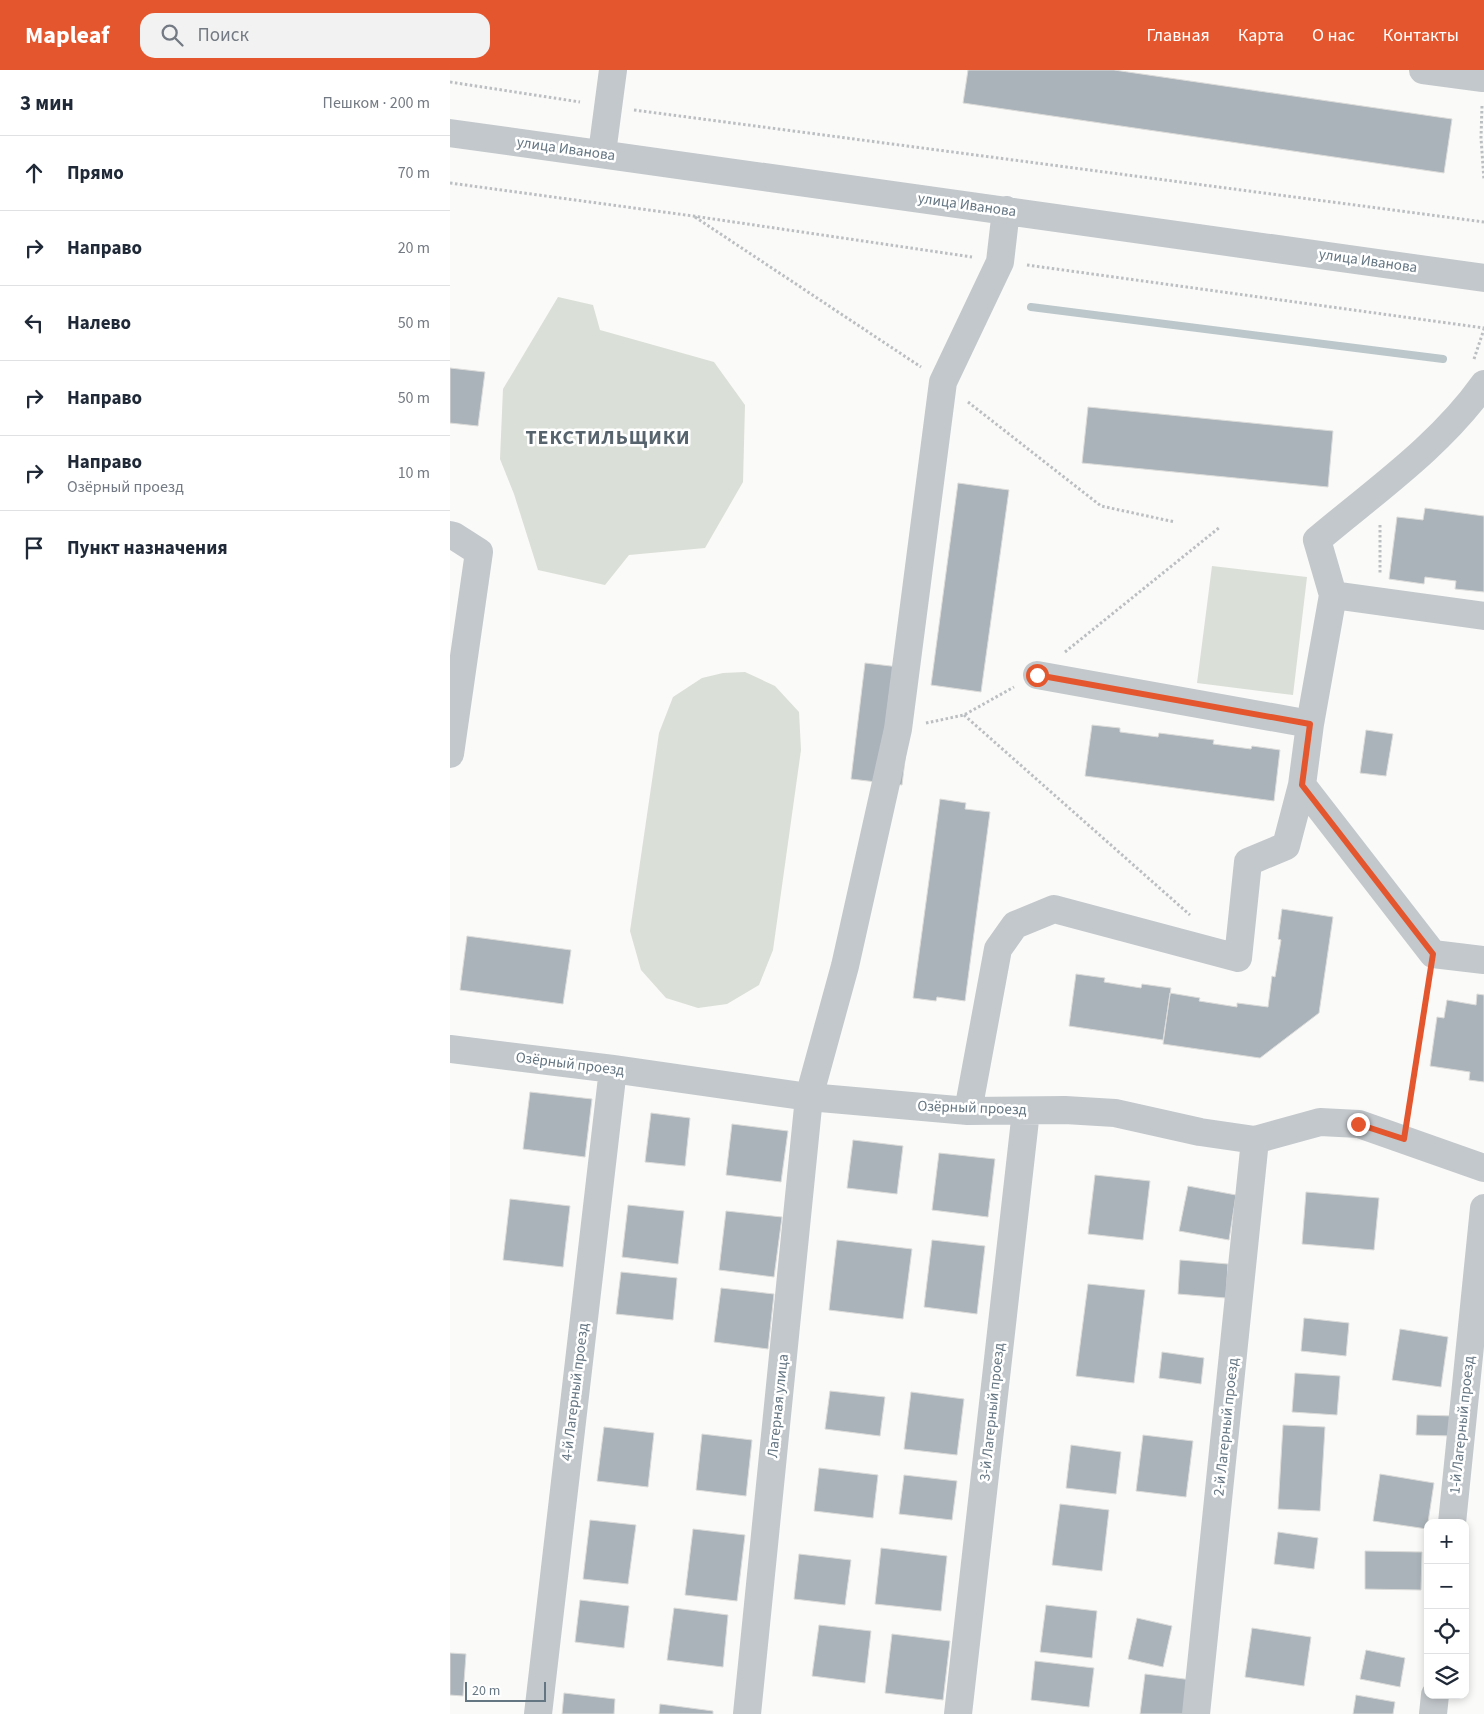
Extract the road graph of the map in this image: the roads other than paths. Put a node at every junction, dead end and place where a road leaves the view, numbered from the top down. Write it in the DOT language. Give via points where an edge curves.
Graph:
graph roads {
  1 [pos="613,70"];
  2 [pos="1423,70"];
  3 [pos="1484,74"];
  4 [pos="1483,78"];
  5 [pos="450,133"];
  6 [pos="602,154"];
  7 [pos="1006,210"];
  8 [pos="1484,278"];
  9 [pos="1484,384"];
  10 [pos="450,535"];
  11 [pos="1333,595"];
  12 [pos="1484,616"];
  13 [pos="1037,675"];
  14 [pos="1310,724"];
  15 [pos="450,754"];
  16 [pos="1302,785"];
  17 [pos="1484,960"];
  18 [pos="450,1049"];
  19 [pos="612,1069"];
  20 [pos="809,1097"];
  21 [pos="968,1111"];
  22 [pos="1026,1111"];
  23 [pos="1255,1140"];
  24 [pos="1484,1168"];
  25 [pos="1484,1208"];
  26 [pos="1452,1519"];
  27 [pos="1435,1699"];
  28 [pos="538,1714"];
  29 [pos="748,1714"];
  30 [pos="958,1714"];
  31 [pos="1196,1714"];
  32 [pos="1433,1714"];
  1 -- 6 [label="street"];
  2 -- 4 [label="street"];
  3 -- 4 [label="street"];
  5 -- 6 [label="street, улица Иванова"];
  6 -- 7 [label="street, улица Иванова"];
  7 -- 8 [label="street, улица Иванова"];
  7 -- 20 [label="street, Лагерная улица" via="1000,262 943,382 898,729 845,966"];
  9 -- 11 [label="street" via="1425,450 1317,540"];
  10 -- 15 [label="street" via="479,552"];
  11 -- 12 [label="street"];
  11 -- 14 [label="street"];
  13 -- 14 [label="street"];
  14 -- 16 [label="street"];
  16 -- 17 [label="street" via="1433,954"];
  16 -- 21 [label="street" via="1286,846 1248,862 1238,958 1054,910 1015,925 998,949"];
  18 -- 19 [label="street, Озёрный проезд"];
  19 -- 20 [label="street, Озёрный проезд"];
  19 -- 28 [label="street, 4-й Лагерный проезд"];
  20 -- 21 [label="street, Озёрный проезд"];
  20 -- 29 [label="street, Лагерная улица"];
  21 -- 22 [label="street, Озёрный проезд"];
  22 -- 23 [label="street, Озёрный проезд" via="1115,1113 1200,1132"];
  22 -- 30 [label="street, 3-й Лагерный проезд"];
  23 -- 24 [label="street, Озёрный проезд" via="1320,1122 1358,1124"];
  23 -- 31 [label="street, 2-й Лагерный проезд"];
  25 -- 26 [label="street, 1-й Лагерный проезд"];
  27 -- 32 [label="street"];
}
